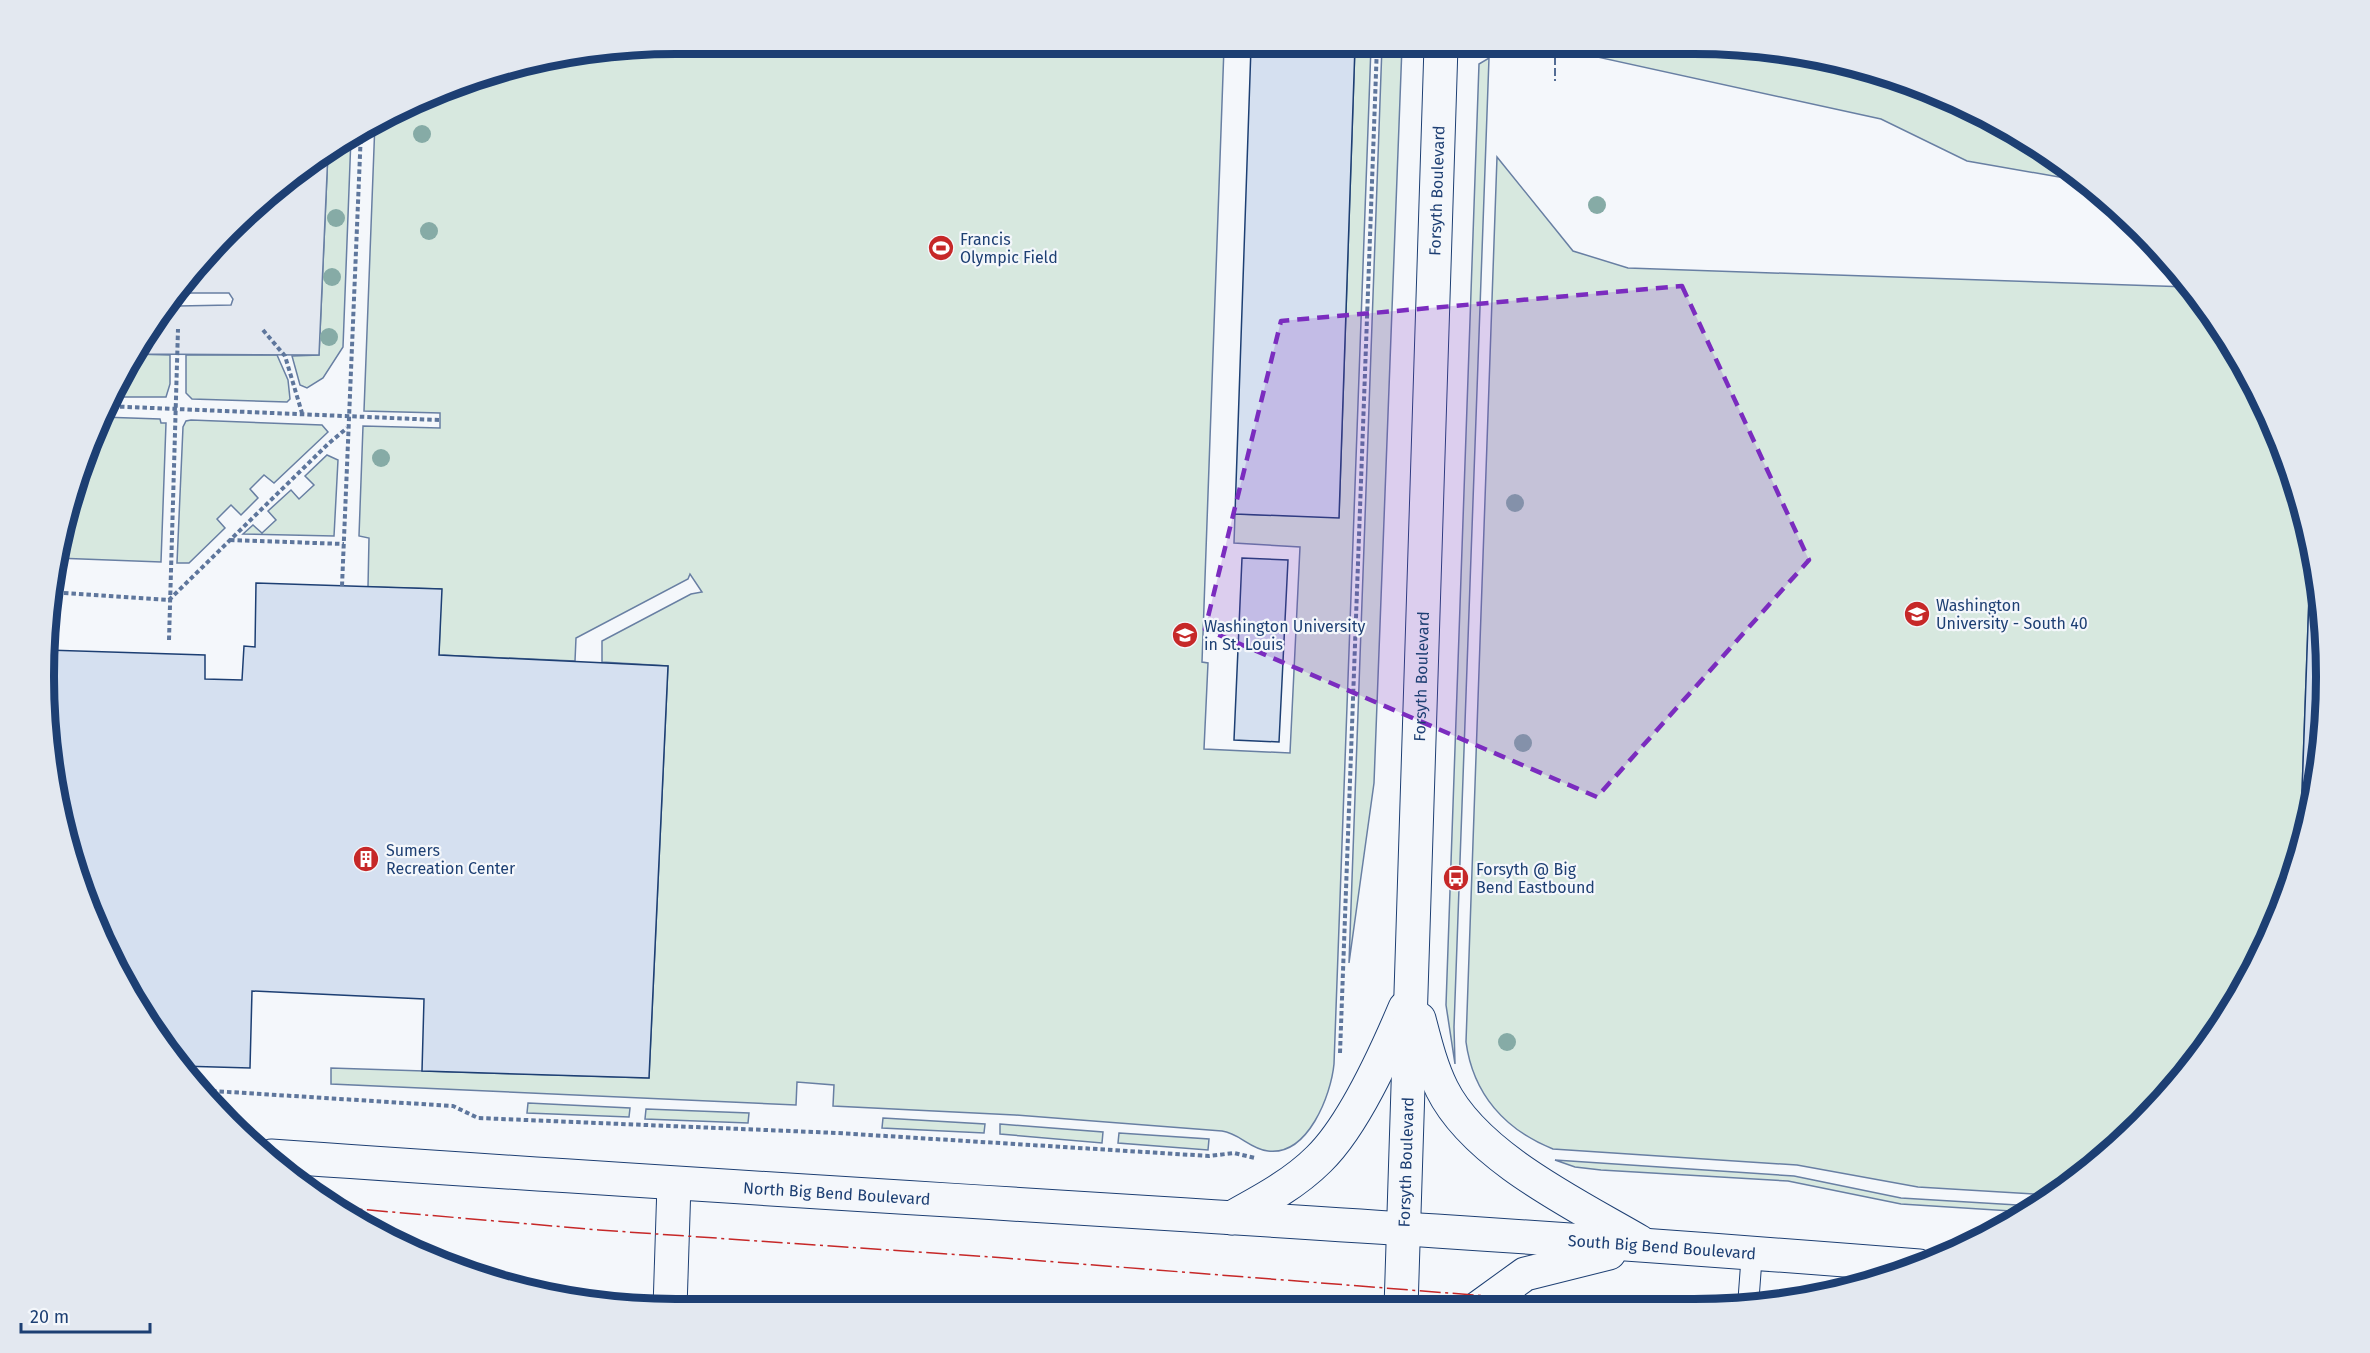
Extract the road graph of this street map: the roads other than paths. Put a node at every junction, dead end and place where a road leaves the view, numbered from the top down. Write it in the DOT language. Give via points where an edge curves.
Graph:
graph roads {
  1 [pos="1442,54"];
  2 [pos="1412,991"];
  3 [pos="281,1157"];
  4 [pos="674,1184"];
  5 [pos="1231,1218"];
  6 [pos="1404,1228"];
  7 [pos="1646,1245"];
  8 [pos="1752,1252"];
  9 [pos="1899,1264"];
  10 [pos="1749,1297"];
  11 [pos="670,1299"];
  12 [pos="1401,1299"];
  13 [pos="1491,1299"];
  1 -- 2 [label="main road, Forsyth Boulevard"];
  2 -- 5 [label="main road" via="1370,1084 1320,1159 1280,1191"];
  2 -- 6 [label="main road, Forsyth Boulevard"];
  2 -- 7 [label="main road" via="1442,1090 1469,1125 1531,1178"];
  3 -- 4 [label="main road, North Big Bend Boulevard"];
  4 -- 5 [label="main road, North Big Bend Boulevard"];
  4 -- 11 [label="main road"];
  5 -- 6 [label="main road, North Big Bend Boulevard"];
  6 -- 7 [label="main road, South Big Bend Boulevard"];
  6 -- 12 [label="main road, Forsyth Boulevard"];
  7 -- 8 [label="main road, South Big Bend Boulevard"];
  7 -- 13 [label="main road" via="1525,1275"];
  8 -- 9 [label="main road, South Big Bend Boulevard"];
  8 -- 10 [label="lane"];
}
